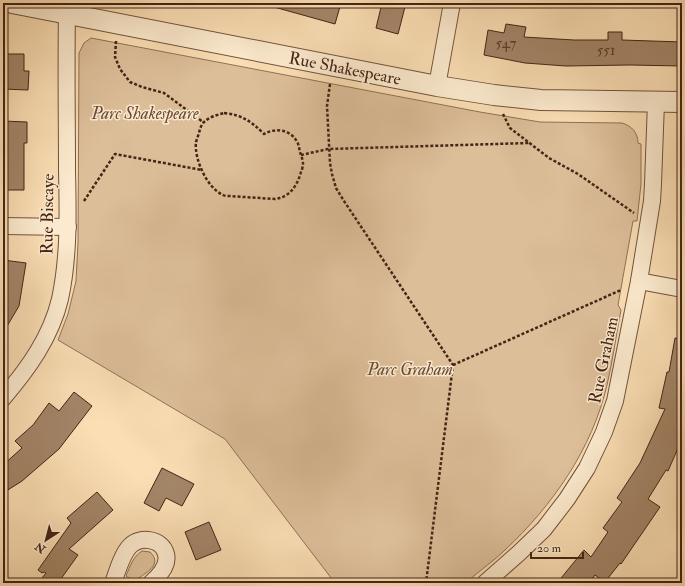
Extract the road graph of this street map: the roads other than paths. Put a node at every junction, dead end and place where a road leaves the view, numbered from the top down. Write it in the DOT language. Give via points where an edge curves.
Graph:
graph roads {
  1 [pos="12,3"];
  2 [pos="452,3"];
  3 [pos="67,13"];
  4 [pos="437,86"];
  5 [pos="656,102"];
  6 [pos="682,102"];
  7 [pos="3,226"];
  8 [pos="68,226"];
  9 [pos="639,281"];
  10 [pos="682,289"];
  11 [pos="3,398"];
  12 [pos="113,583"];
  13 [pos="151,583"];
  14 [pos="485,583"];
  1 -- 3 [label="street, Rue Shakespeare"];
  2 -- 4 [label="street"];
  3 -- 4 [label="street, Rue Shakespeare"];
  3 -- 8 [label="street, Rue Biscaye"];
  4 -- 5 [label="street, Rue Shakespeare" via="494,96 541,100"];
  5 -- 6 [label="street, Rue Shakespeare"];
  5 -- 9 [label="street, Rue Graham" via="652,201"];
  7 -- 8 [label="street"];
  8 -- 11 [label="street, Rue Biscaye" via="60,299 50,329 33,360"];
  9 -- 10 [label="street"];
  9 -- 14 [label="street, Rue Graham" via="615,401 587,468 544,529"];
  12 -- 13 [label="street" via="125,552 137,541 145,540 154,541 166,553 163,570"];
}
